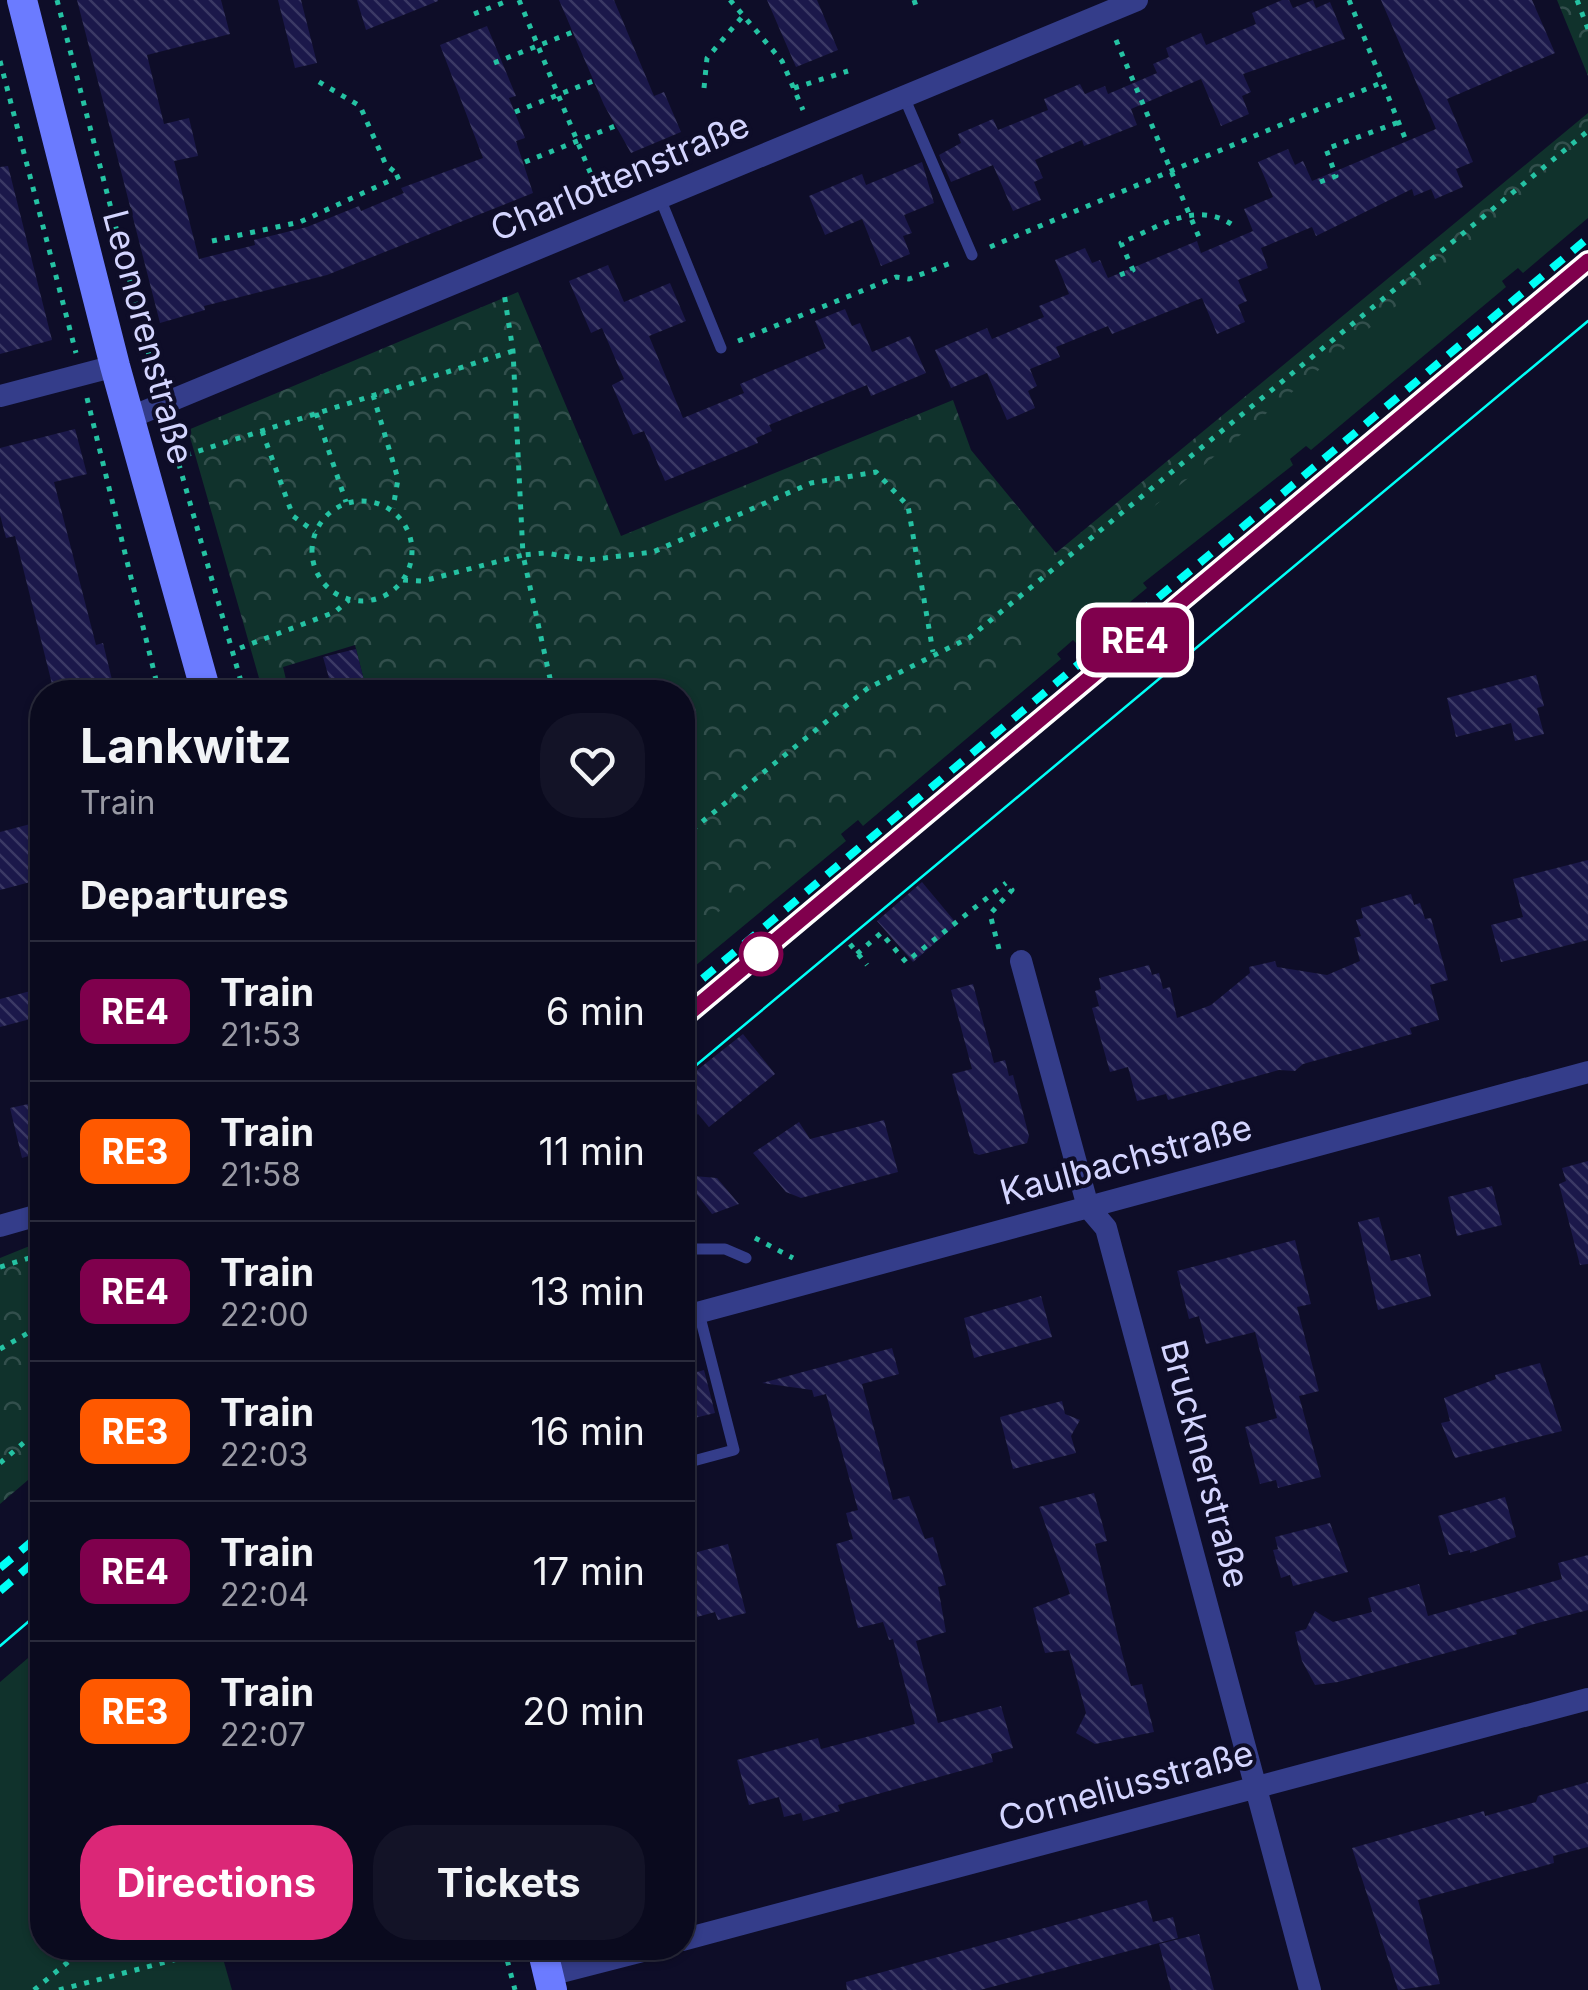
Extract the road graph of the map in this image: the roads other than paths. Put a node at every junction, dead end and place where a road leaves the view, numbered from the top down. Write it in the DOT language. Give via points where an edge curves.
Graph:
graph roads {
  1 [pos="22,0"];
  2 [pos="1137,0"];
  3 [pos="904,97"];
  4 [pos="660,198"];
  5 [pos="972,255"];
  6 [pos="721,348"];
  7 [pos="115,366"];
  8 [pos="0,396"];
  9 [pos="129,418"];
  10 [pos="203,680"];
  11 [pos="1011,958"];
  12 [pos="1588,1072"];
  13 [pos="1088,1207"];
  14 [pos="30,1217"];
  15 [pos="0,1226"];
  16 [pos="695,1249"];
  17 [pos="746,1258"];
  18 [pos="695,1314"];
  19 [pos="695,1328"];
  20 [pos="695,1460"];
  21 [pos="1588,1699"];
  22 [pos="1255,1787"];
  23 [pos="695,1937"];
  24 [pos="599,1960"];
  25 [pos="548,1971"];
  26 [pos="1310,1990"];
  1 -- 7 [label="main road, Leonorenstraße"];
  2 -- 3 [label="street, Charlottenstraße"];
  3 -- 4 [label="street, Charlottenstraße"];
  3 -- 5 [label="lane"];
  4 -- 6 [label="lane"];
  4 -- 9 [label="street, Charlottenstraße"];
  7 -- 8 [label="street"];
  7 -- 9 [label="main road, Leonorenstraße"];
  9 -- 10 [label="main road, Leonorenstraße"];
  11 -- 13 [label="street, Brucknerstraße"];
  12 -- 13 [label="street, Kaulbachstraße"];
  13 -- 18 [label="street, Kaulbachstraße"];
  13 -- 22 [label="street, Brucknerstraße" via="1106,1228"];
  14 -- 15 [label="street"];
  16 -- 17 [label="lane"];
  19 -- 20 [label="lane" via="734,1450"];
  21 -- 22 [label="street, Corneliusstraße"];
  22 -- 23 [label="street, Corneliusstraße"];
  22 -- 26 [label="street, Brucknerstraße"];
  24 -- 25 [label="street"];
}
